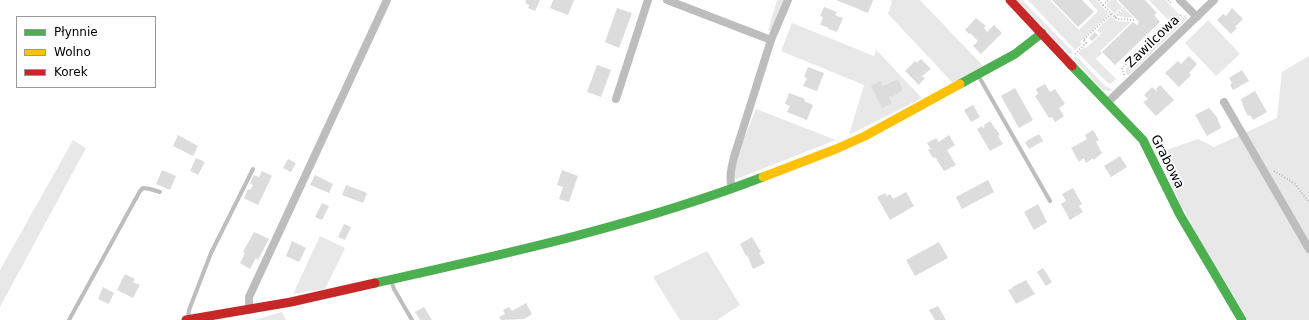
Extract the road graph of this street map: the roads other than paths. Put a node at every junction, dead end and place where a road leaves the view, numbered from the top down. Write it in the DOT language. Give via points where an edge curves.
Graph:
graph roads {
  1 [pos="387,0"];
  2 [pos="648,0"];
  3 [pos="668,0"];
  4 [pos="788,0"];
  5 [pos="1010,0"];
  6 [pos="1214,0"];
  7 [pos="1183,2"];
  8 [pos="1197,17"];
  9 [pos="1042,33"];
  10 [pos="771,40"];
  11 [pos="977,74"];
  12 [pos="616,99"];
  13 [pos="1108,102"];
  14 [pos="1224,102"];
  15 [pos="253,170"];
  16 [pos="732,189"];
  17 [pos="160,192"];
  18 [pos="1050,201"];
  19 [pos="1309,249"];
  20 [pos="391,280"];
  21 [pos="248,310"];
  22 [pos="69,320"];
  23 [pos="187,320"];
  24 [pos="412,320"];
  25 [pos="1242,320"];
  1 -- 21 [label="street" via="249,297"];
  2 -- 12 [label="street"];
  3 -- 10 [label="street"];
  4 -- 10 [label="street"];
  5 -- 9 [label="street, Grabowa"];
  6 -- 8 [label="street, Zawilcowa"];
  7 -- 8 [label="street"];
  8 -- 13 [label="street, Zawilcowa"];
  9 -- 11 [label="street" via="1015,54"];
  9 -- 13 [label="street, Grabowa"];
  10 -- 16 [label="street" via="730,173"];
  11 -- 16 [label="street" via="852,142"];
  11 -- 18 [label="lane"];
  13 -- 25 [label="street, Grabowa" via="1145,143 1180,215"];
  14 -- 19 [label="street"];
  15 -- 23 [label="lane" via="211,253"];
  16 -- 20 [label="street" via="626,222"];
  17 -- 22 [label="lane" via="143,188 140,191"];
  20 -- 21 [label="street"];
  20 -- 24 [label="lane"];
  21 -- 23 [label="street"];
}
